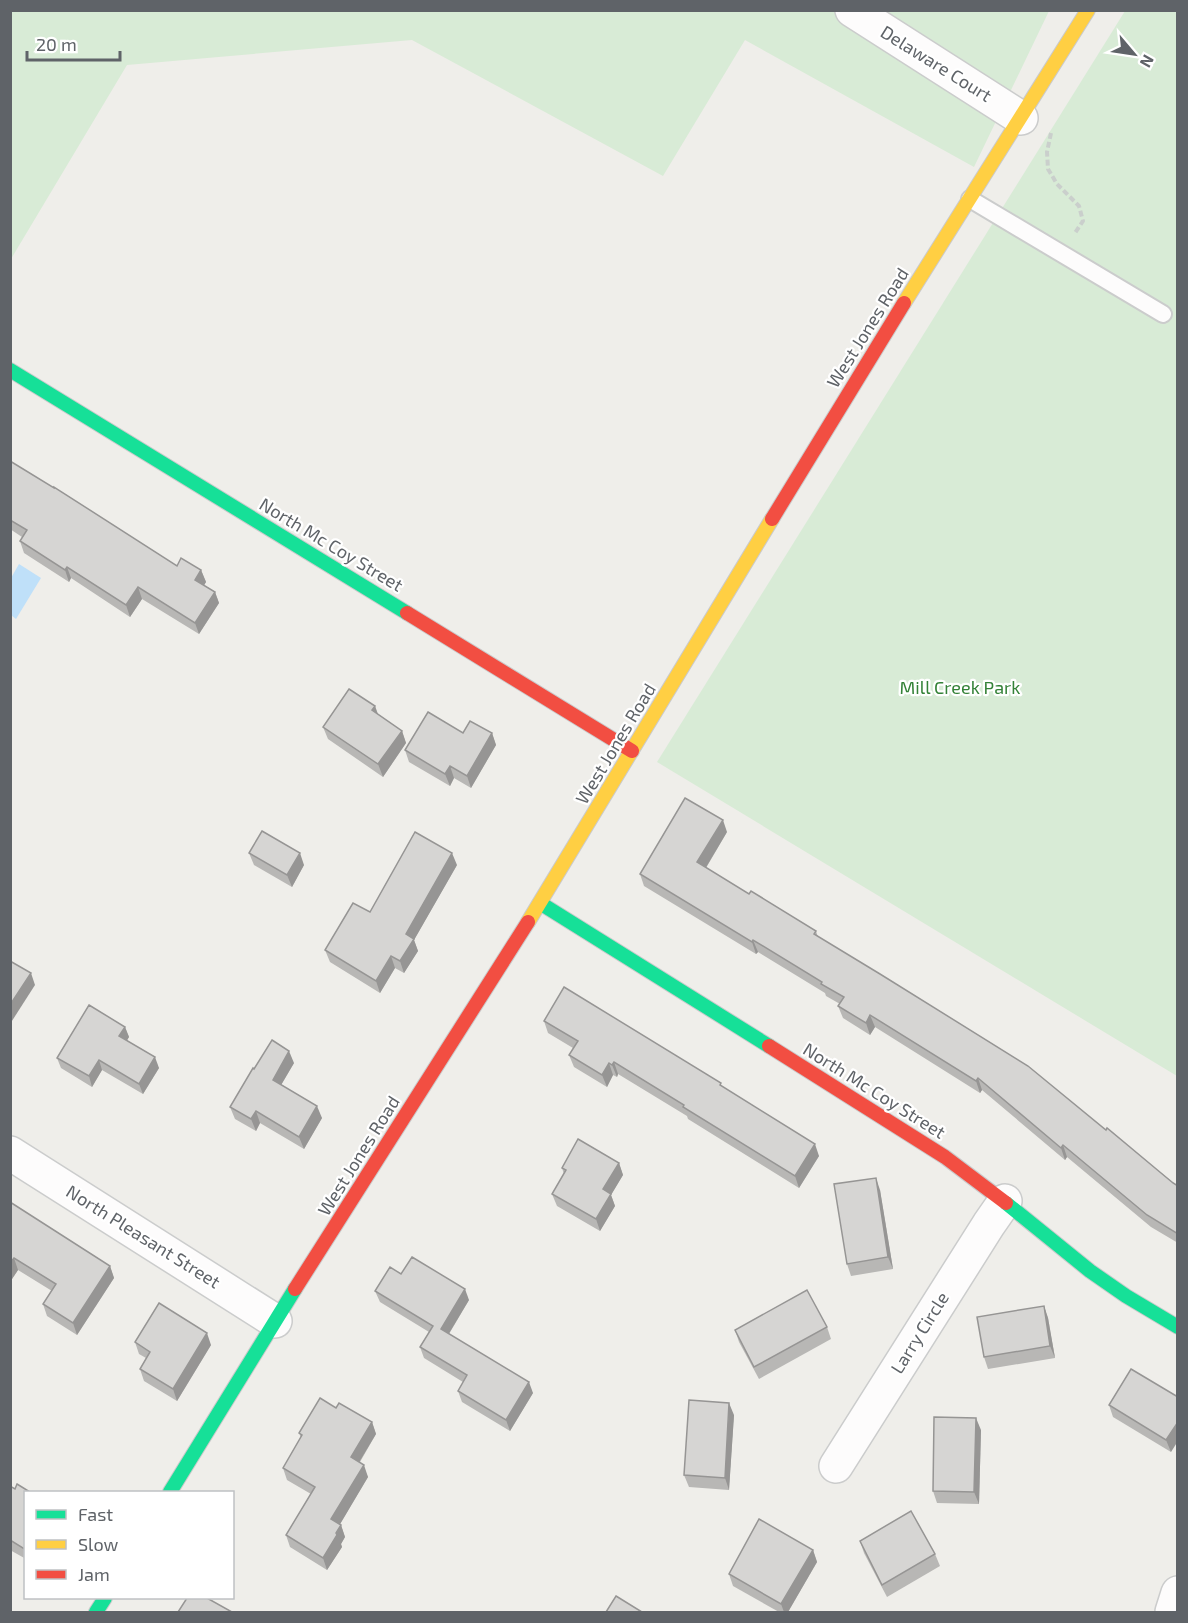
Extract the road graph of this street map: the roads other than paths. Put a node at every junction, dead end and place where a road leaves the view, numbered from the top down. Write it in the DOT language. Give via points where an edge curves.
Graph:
graph roads {
  1 [pos="852,10"];
  2 [pos="1088,10"];
  3 [pos="1021,118"];
  4 [pos="970,199"];
  5 [pos="1162,314"];
  6 [pos="10,370"];
  7 [pos="632,751"];
  8 [pos="540,903"];
  9 [pos="10,1153"];
  10 [pos="1005,1201"];
  11 [pos="275,1321"];
  12 [pos="1178,1327"];
  13 [pos="836,1466"];
  14 [pos="171,1491"];
  15 [pos="1178,1593"];
  16 [pos="104,1599"];
  17 [pos="96,1612"];
  18 [pos="1172,1612"];
  1 -- 3 [label="street, Delaware Court"];
  2 -- 3 [label="street, West Jones Road"];
  3 -- 4 [label="street, West Jones Road"];
  4 -- 5 [label="lane"];
  4 -- 7 [label="street, West Jones Road"];
  6 -- 7 [label="street, North Mc Coy Street"];
  7 -- 8 [label="street, West Jones Road"];
  8 -- 10 [label="street, North Mc Coy Street" via="945,1157"];
  8 -- 11 [label="street, West Jones Road"];
  9 -- 11 [label="street, North Pleasant Street"];
  10 -- 12 [label="street, North Mc Coy Street" via="1079,1263"];
  10 -- 13 [label="street, Larry Circle"];
  11 -- 14 [label="street, West Jones Road"];
  15 -- 18 [label="street"];
  16 -- 17 [label="street"];
}
